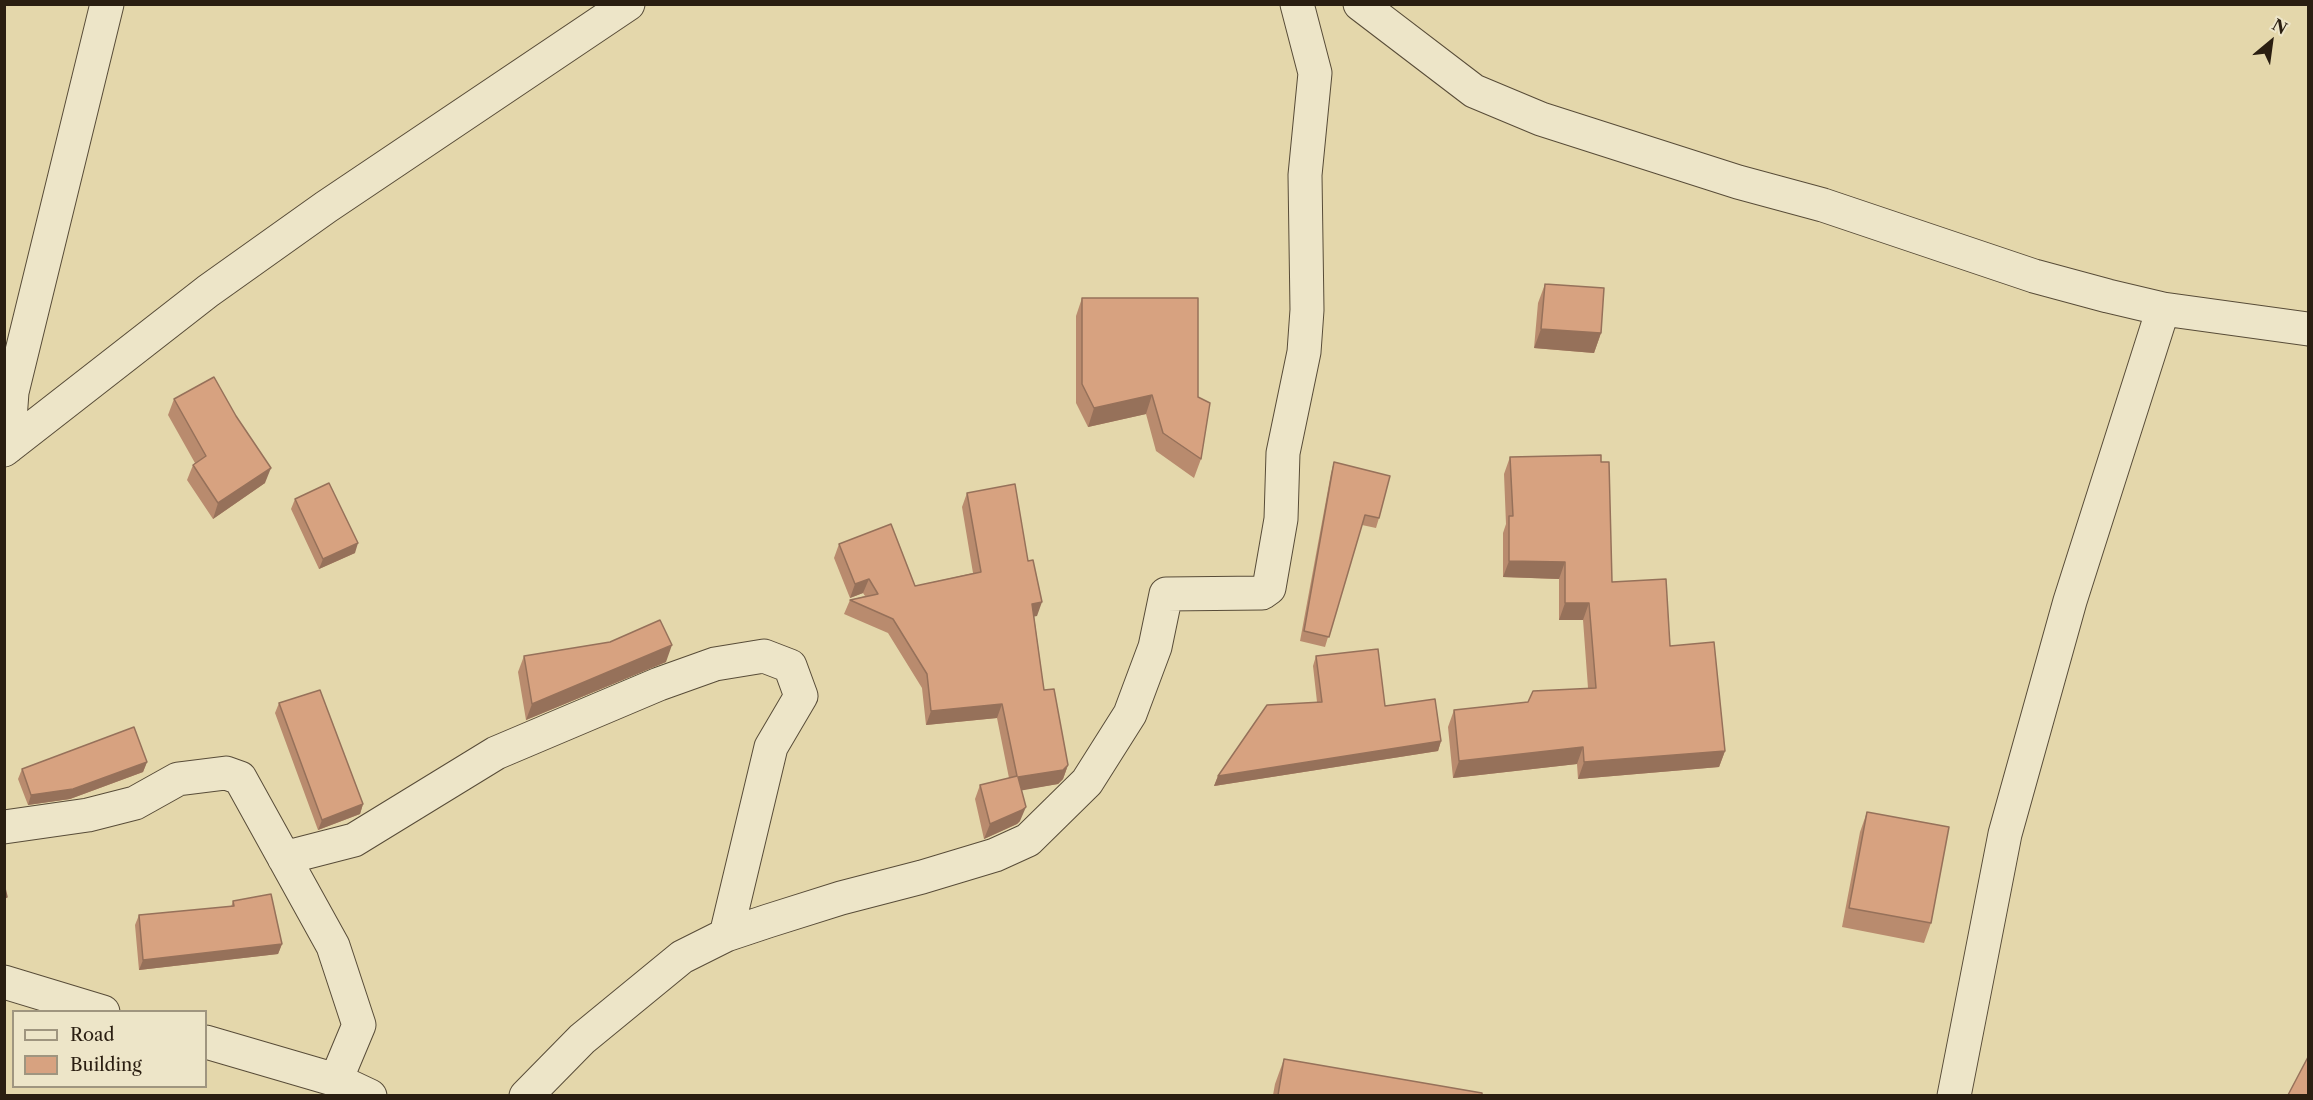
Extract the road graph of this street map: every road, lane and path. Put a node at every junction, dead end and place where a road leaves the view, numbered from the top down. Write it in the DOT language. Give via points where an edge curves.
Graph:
graph roads {
  1 [pos="108,4"];
  2 [pos="628,4"];
  3 [pos="1297,4"];
  4 [pos="1360,4"];
  5 [pos="2163,309"];
  6 [pos="2308,329"];
  7 [pos="6,448"];
  8 [pos="4,827"];
  9 [pos="284,858"];
  10 [pos="726,935"];
  11 [pos="4,982"];
  12 [pos="100,1010"];
  13 [pos="207,1042"];
  14 [pos="336,1080"];
  15 [pos="370,1095"];
  16 [pos="526,1095"];
  17 [pos="1954,1095"];
  1 -- 7 [label="street" via="12,392"];
  2 -- 7 [label="street" via="208,291"];
  3 -- 10 [label="street" via="1315,74 1305,175 1307,310 1304,352 1283,453 1281,519 1269,588 1262,593 1166,594 1155,647 1130,714 1087,782 1028,840 985,858"];
  4 -- 5 [label="street" via="1474,91 1541,119 1855,215 2034,276"];
  5 -- 6 [label="street"];
  5 -- 17 [label="street" via="2070,601 2005,834"];
  8 -- 9 [label="street" via="88,815 135,803 178,779 226,773 240,778"];
  9 -- 10 [label="street" via="354,840 496,753 715,664 764,656 790,666 801,696 771,747"];
  9 -- 14 [label="street" via="333,946 359,1025"];
  10 -- 16 [label="street" via="682,957 582,1039"];
  11 -- 12 [label="street"];
  13 -- 14 [label="street"];
  14 -- 15 [label="street"];
}
